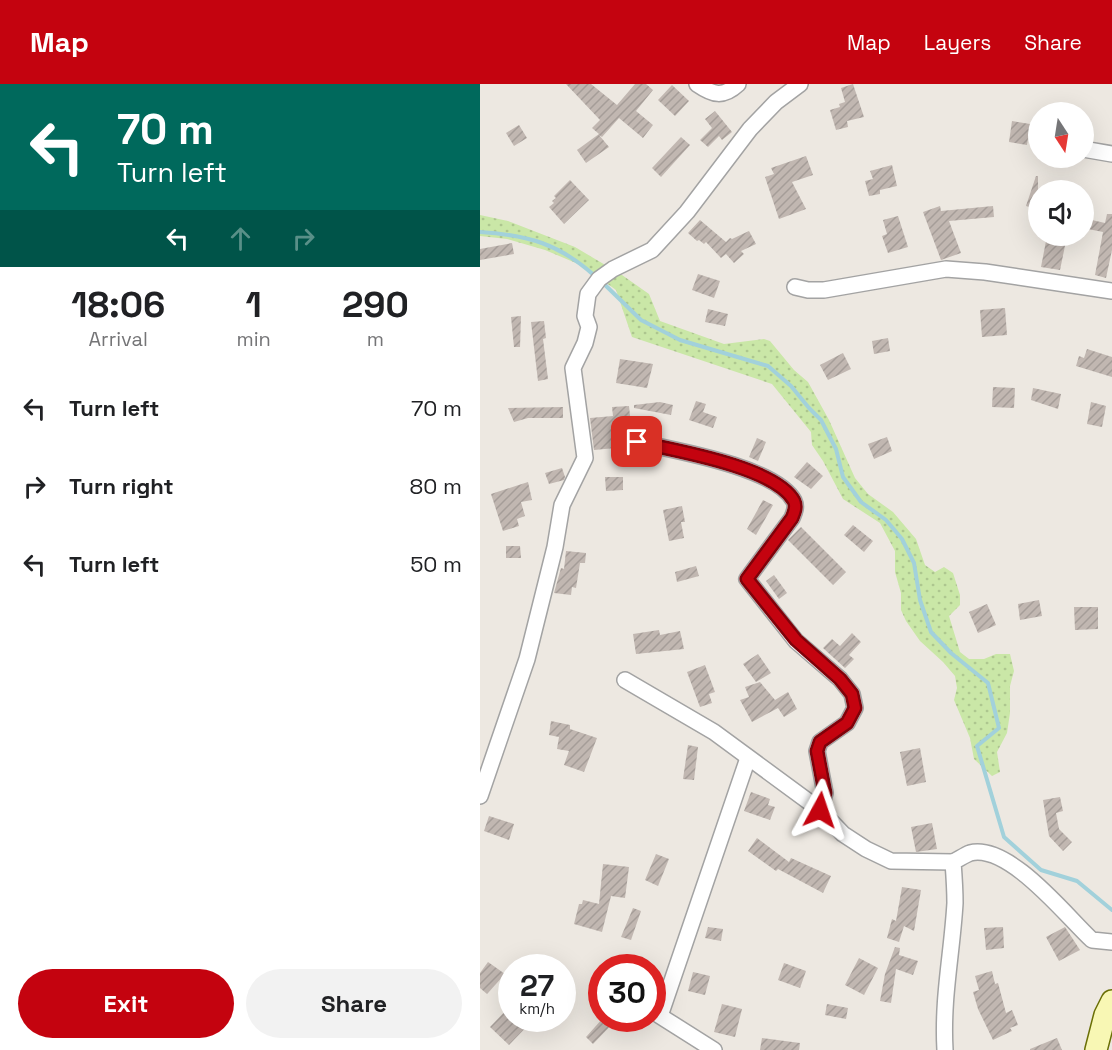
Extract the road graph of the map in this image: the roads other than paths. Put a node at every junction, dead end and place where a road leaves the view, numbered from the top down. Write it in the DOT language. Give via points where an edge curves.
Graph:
graph roads {
  1 [pos="697,84"];
  2 [pos="738,84"];
  3 [pos="800,84"];
  4 [pos="1094,151"];
  5 [pos="1112,154"];
  6 [pos="795,287"];
  7 [pos="1112,291"];
  8 [pos="637,442"];
  9 [pos="625,680"];
  10 [pos="748,758"];
  11 [pos="480,796"];
  12 [pos="820,810"];
  13 [pos="953,862"];
  14 [pos="1112,942"];
  15 [pos="1112,1001"];
  16 [pos="714,1050"];
  17 [pos="945,1050"];
  18 [pos="1096,1050"];
  1 -- 2 [label="street" via="712,94 730,92"];
  3 -- 11 [label="street" via="750,129 687,212 652,250 613,269 588,294 585,316 589,327 573,368 585,458 562,505 527,659"];
  4 -- 5 [label="street"];
  6 -- 7 [label="street" via="824,290 946,269"];
  8 -- 12 [label="street" via="748,470 781,487 794,501 792,518 747,579 796,640 852,694 855,708 847,723 820,742 817,751 825,793"];
  9 -- 10 [label="street" via="714,732"];
  10 -- 12 [label="street"];
  10 -- 16 [label="street" via="660,1016"];
  12 -- 13 [label="street" via="843,834 891,861"];
  13 -- 14 [label="street" via="972,853 996,856 1037,883 1092,940"];
  13 -- 17 [label="street" via="955,900 945,988"];
  15 -- 18 [label="street"];
}
